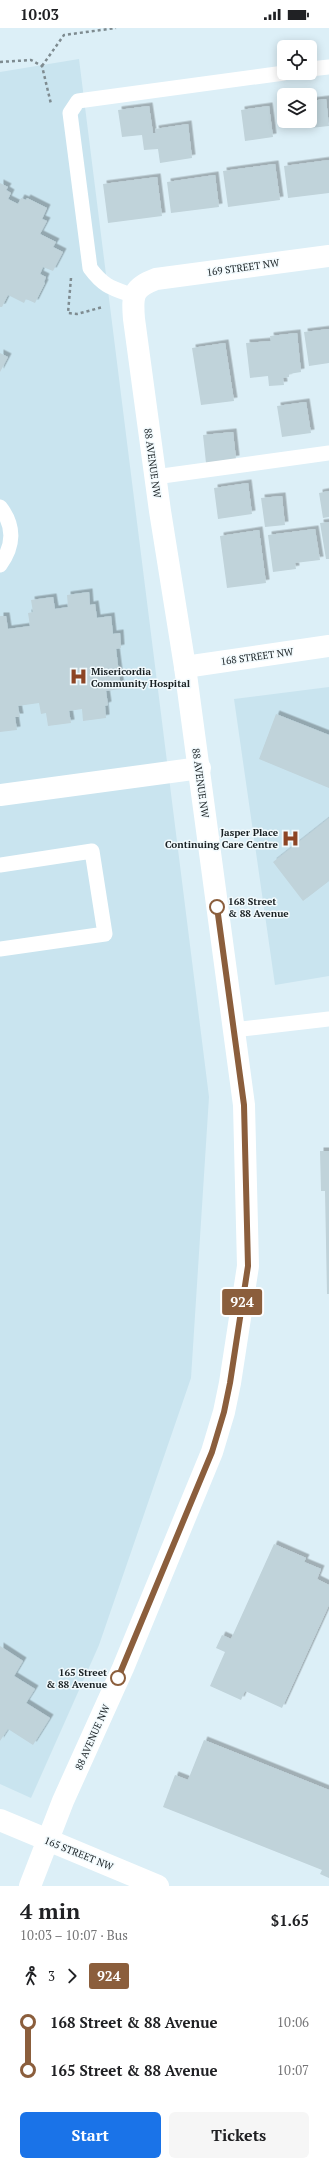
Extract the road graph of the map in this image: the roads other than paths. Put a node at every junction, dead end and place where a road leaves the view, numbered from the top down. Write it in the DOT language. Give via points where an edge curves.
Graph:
graph roads {
  1 [pos="329,66"];
  2 [pos="317,68"];
  3 [pos="277,74"];
  4 [pos="329,256"];
  5 [pos="134,296"];
  6 [pos="329,453"];
  7 [pos="155,477"];
  8 [pos="0,507"];
  9 [pos="0,565"];
  10 [pos="329,646"];
  11 [pos="185,667"];
  12 [pos="200,768"];
  13 [pos="0,794"];
  14 [pos="0,864"];
  15 [pos="0,949"];
  16 [pos="329,1019"];
  17 [pos="233,1030"];
  18 [pos="0,1820"];
  19 [pos="48,1841"];
  20 [pos="30,1886"];
  21 [pos="158,1886"];
  1 -- 2 [label="lane"];
  3 -- 5 [label="lane" via="78,101 70,113 90,268 99,281"];
  4 -- 5 [label="street, 169 STREET NW" via="156,279 140,286"];
  5 -- 7 [label="street, 88 AVENUE NW" via="134,319"];
  6 -- 7 [label="lane"];
  7 -- 11 [label="street, 88 AVENUE NW"];
  8 -- 9 [label="lane" via="7,516 12,542 8,555"];
  10 -- 11 [label="street, 168 STREET NW"];
  11 -- 12 [label="street, 88 AVENUE NW"];
  12 -- 13 [label="street"];
  12 -- 17 [label="street, 88 AVENUE NW"];
  14 -- 15 [label="lane" via="92,850 105,934"];
  16 -- 17 [label="lane"];
  17 -- 19 [label="street, 88 AVENUE NW" via="244,1105 248,1266 224,1412 212,1452"];
  18 -- 19 [label="street, 165 STREET NW"];
  19 -- 20 [label="street, 88 AVENUE NW"];
  19 -- 21 [label="street, 165 STREET NW"];
}
